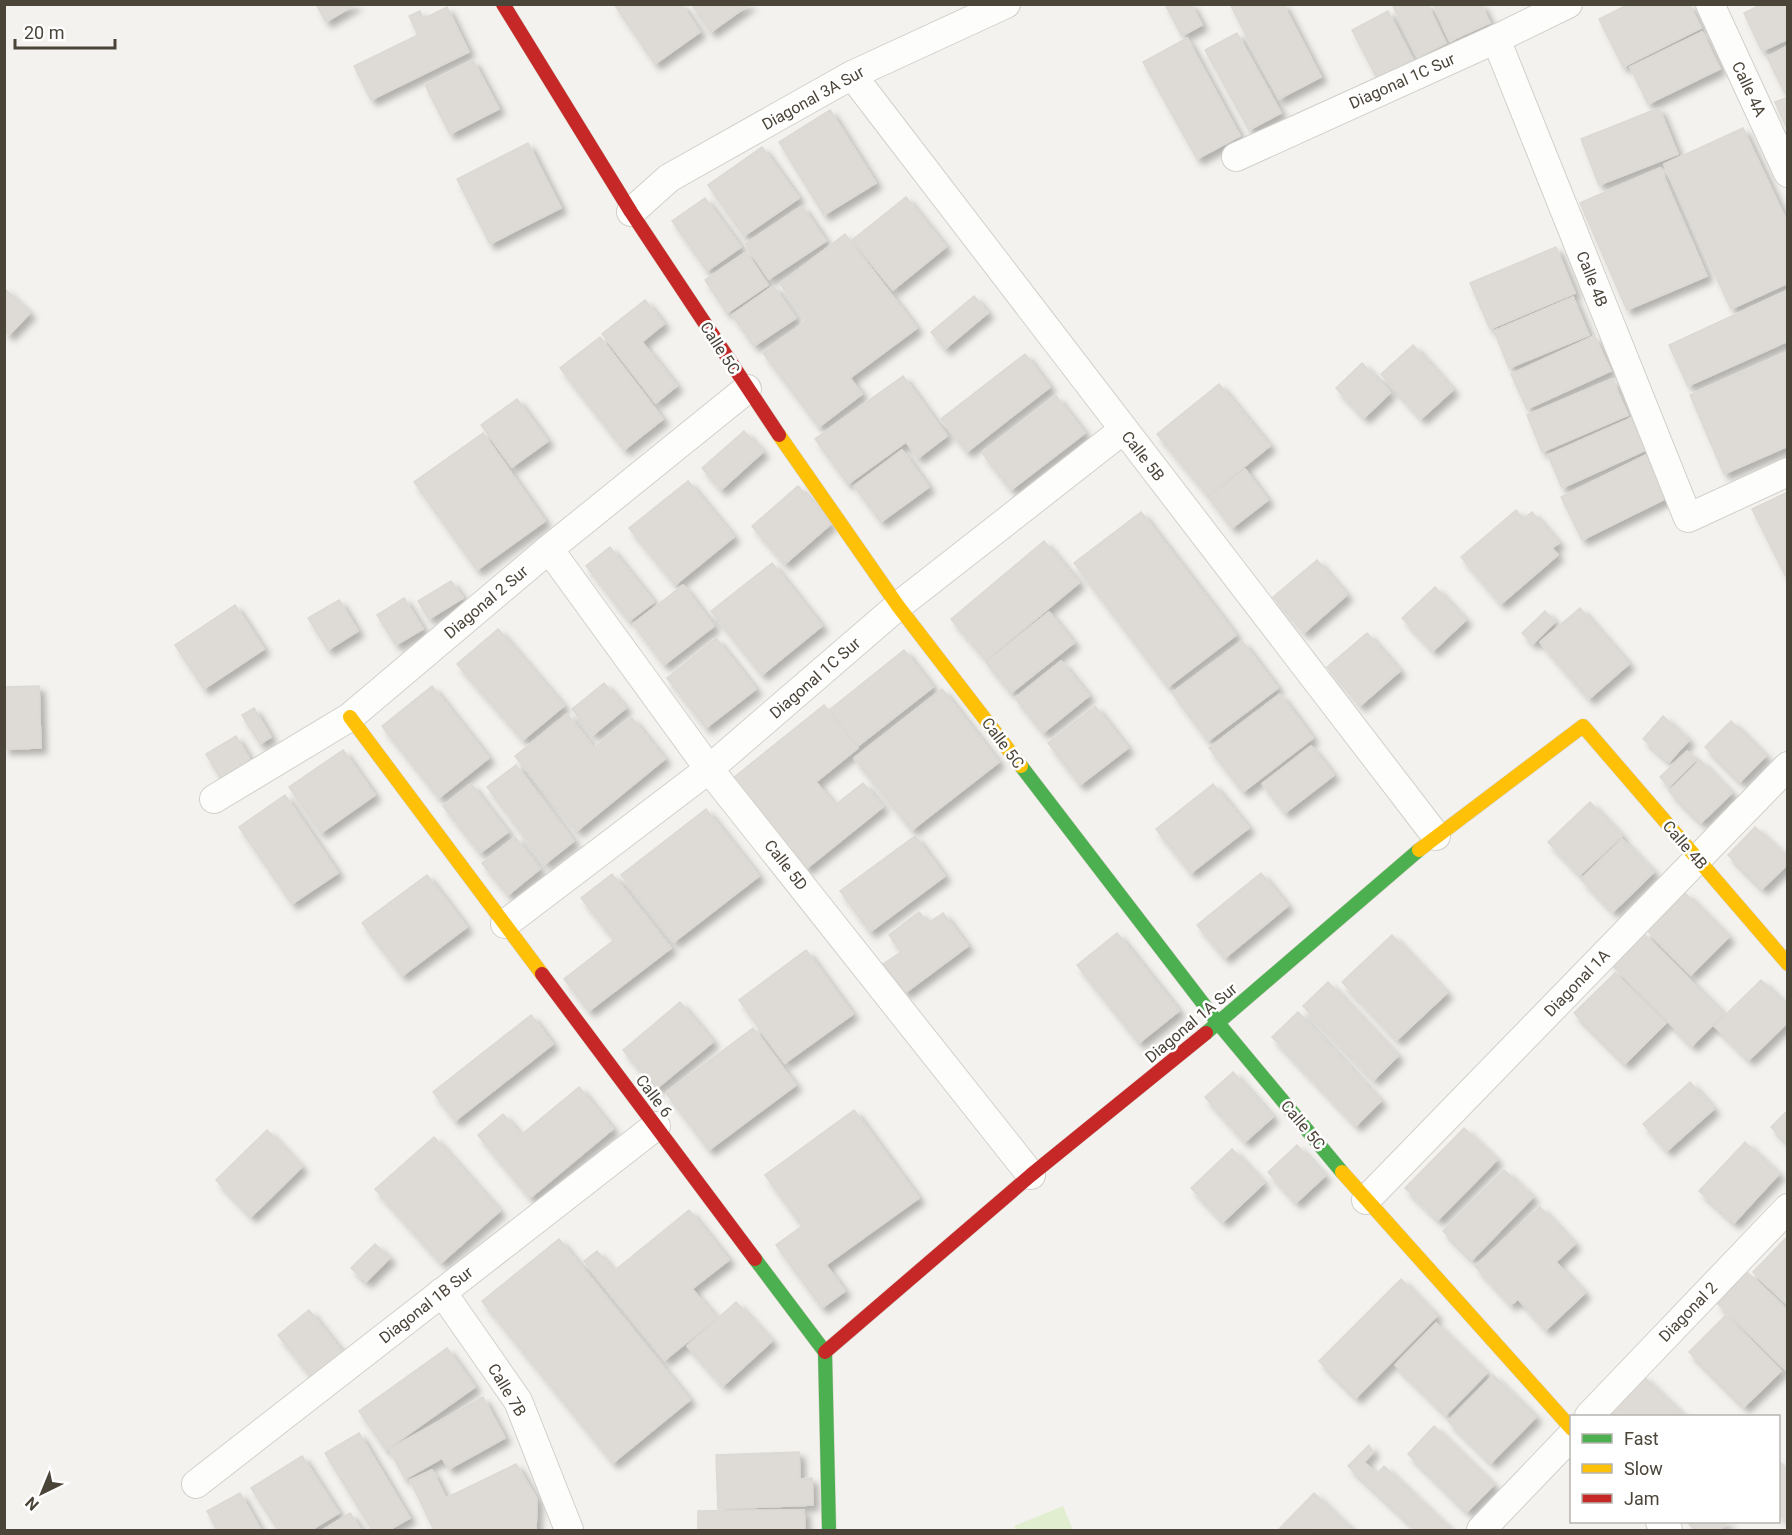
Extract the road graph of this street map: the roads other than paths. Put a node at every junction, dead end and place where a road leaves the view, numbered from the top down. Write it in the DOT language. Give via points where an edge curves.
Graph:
graph roads {
  1 [pos="503,4"];
  2 [pos="1006,4"];
  3 [pos="1568,4"];
  4 [pos="1710,4"];
  5 [pos="1496,39"];
  6 [pos="852,75"];
  7 [pos="1236,157"];
  8 [pos="1788,173"];
  9 [pos="631,212"];
  10 [pos="747,389"];
  11 [pos="1123,430"];
  12 [pos="1788,472"];
  13 [pos="549,549"];
  14 [pos="898,606"];
  15 [pos="350,717"];
  16 [pos="1583,726"];
  17 [pos="1788,766"];
  18 [pos="710,769"];
  19 [pos="214,799"];
  20 [pos="1436,836"];
  21 [pos="1697,859"];
  22 [pos="505,924"];
  23 [pos="1788,964"];
  24 [pos="1218,1023"];
  25 [pos="656,1126"];
  26 [pos="1032,1175"];
  27 [pos="1366,1200"];
  28 [pos="1788,1208"];
  29 [pos="442,1292"];
  30 [pos="825,1352"];
  31 [pos="1590,1415"];
  32 [pos="1570,1427"];
  33 [pos="1570,1437"];
  34 [pos="196,1484"];
  35 [pos="569,1530"];
  36 [pos="829,1530"];
  37 [pos="1480,1530"];
  1 -- 9 [label="street, Calle 5C"];
  2 -- 6 [label="street, Diagonal 3A Sur"];
  3 -- 5 [label="street, Diagonal 1C Sur"];
  4 -- 8 [label="street, Calle 4A"];
  5 -- 7 [label="street, Diagonal 1C Sur"];
  5 -- 12 [label="street, Calle 4B" via="1688,519"];
  6 -- 9 [label="street, Diagonal 3A Sur" via="669,178"];
  6 -- 11 [label="street, Calle 5B"];
  9 -- 10 [label="street, Calle 5C"];
  10 -- 13 [label="street, Diagonal 2 Sur"];
  10 -- 14 [label="street, Calle 5C"];
  11 -- 14 [label="street, Diagonal 1C Sur"];
  11 -- 20 [label="street, Calle 5B"];
  13 -- 15 [label="street, Diagonal 2 Sur"];
  13 -- 18 [label="street, Calle 5D"];
  14 -- 18 [label="street, Diagonal 1C Sur"];
  14 -- 24 [label="street, Calle 5C"];
  15 -- 19 [label="street, Diagonal 2 Sur"];
  15 -- 22 [label="street, Calle 6"];
  16 -- 20 [label="street, Diagonal 1A Sur"];
  16 -- 21 [label="street, Calle 4B"];
  17 -- 21 [label="street, Diagonal 1A"];
  18 -- 22 [label="street, Diagonal 1C Sur"];
  18 -- 26 [label="street, Calle 5D"];
  20 -- 24 [label="street, Diagonal 1A Sur"];
  21 -- 23 [label="street, Calle 4B"];
  21 -- 27 [label="street, Diagonal 1A"];
  22 -- 25 [label="street, Calle 6"];
  24 -- 26 [label="street, Diagonal 1A Sur"];
  24 -- 27 [label="street, Calle 5C"];
  25 -- 29 [label="street, Diagonal 1B Sur"];
  25 -- 30 [label="street, Calle 6"];
  26 -- 30 [label="street, Diagonal 1A Sur"];
  27 -- 32 [label="street, Calle 5C"];
  28 -- 31 [label="street, Diagonal 2"];
  29 -- 34 [label="street, Diagonal 1B Sur"];
  29 -- 35 [label="street, Calle 7B" via="518,1401"];
  30 -- 36 [label="street"];
  33 -- 37 [label="street"];
}
